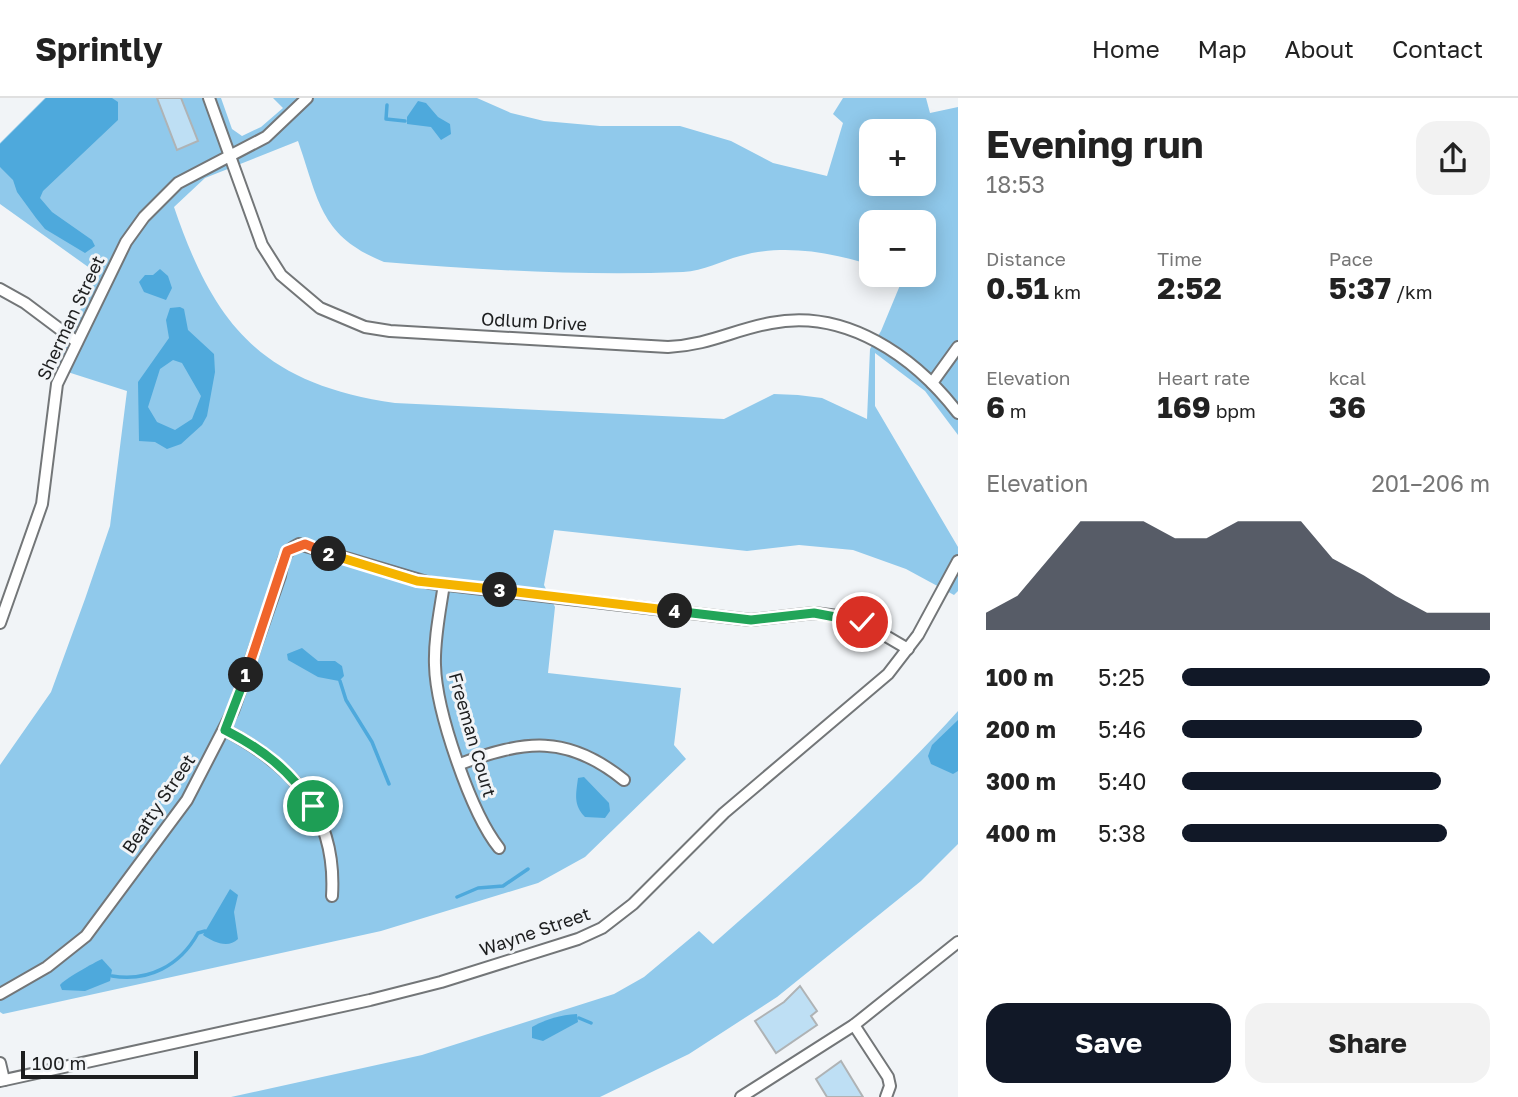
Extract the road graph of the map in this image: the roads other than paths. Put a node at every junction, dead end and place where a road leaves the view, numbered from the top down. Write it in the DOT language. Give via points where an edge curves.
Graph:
graph roads {
  1 [pos="209,98"];
  2 [pos="306,98"];
  3 [pos="229,156"];
  4 [pos="0,289"];
  5 [pos="77,342"];
  6 [pos="958,346"];
  7 [pos="932,383"];
  8 [pos="958,413"];
  9 [pos="958,561"];
  10 [pos="954,578"];
  11 [pos="444,584"];
  12 [pos="0,623"];
  13 [pos="908,649"];
  14 [pos="225,730"];
  15 [pos="460,764"];
  16 [pos="624,780"];
  17 [pos="499,848"];
  18 [pos="332,896"];
  19 [pos="958,942"];
  20 [pos="0,994"];
  21 [pos="854,1025"];
  22 [pos="0,1063"];
  23 [pos="2,1081"];
  24 [pos="741,1097"];
  25 [pos="886,1097"];
  1 -- 3 [label="street, Odlum Drive"];
  2 -- 3 [label="street, Sherman Street" via="276,130"];
  3 -- 5 [label="street, Sherman Street" via="178,183 144,217 126,242"];
  3 -- 7 [label="street, Odlum Drive" via="255,230 281,275 320,308 365,327 668,347 711,342 785,320 809,321 855,330 883,345"];
  4 -- 5 [label="street"];
  5 -- 12 [label="street, Sherman Street" via="53,398 37,520"];
  6 -- 7 [label="street"];
  7 -- 8 [label="street, Odlum Drive"];
  9 -- 10 [label="street, Wayne Street"];
  10 -- 13 [label="street, Wayne Street"];
  11 -- 13 [label="street" via="751,620 838,615 862,622"];
  11 -- 14 [label="street, Beatty Street" via="417,581 305,544 293,547 283,559"];
  11 -- 15 [label="street, Freeman Court" via="436,680"];
  13 -- 23 [label="street, Wayne Street" via="888,674 724,813 623,913 590,934 370,1000"];
  14 -- 18 [label="street" via="271,756 307,797 327,842"];
  14 -- 20 [label="street, Beatty Street" via="187,800 86,936 47,967"];
  15 -- 16 [label="street" via="509,747 552,745 592,758"];
  15 -- 17 [label="street, Freeman Court" via="477,815"];
  19 -- 21 [label="street"];
  21 -- 24 [label="street"];
  21 -- 25 [label="street" via="888,1077"];
  22 -- 23 [label="street"];
}
